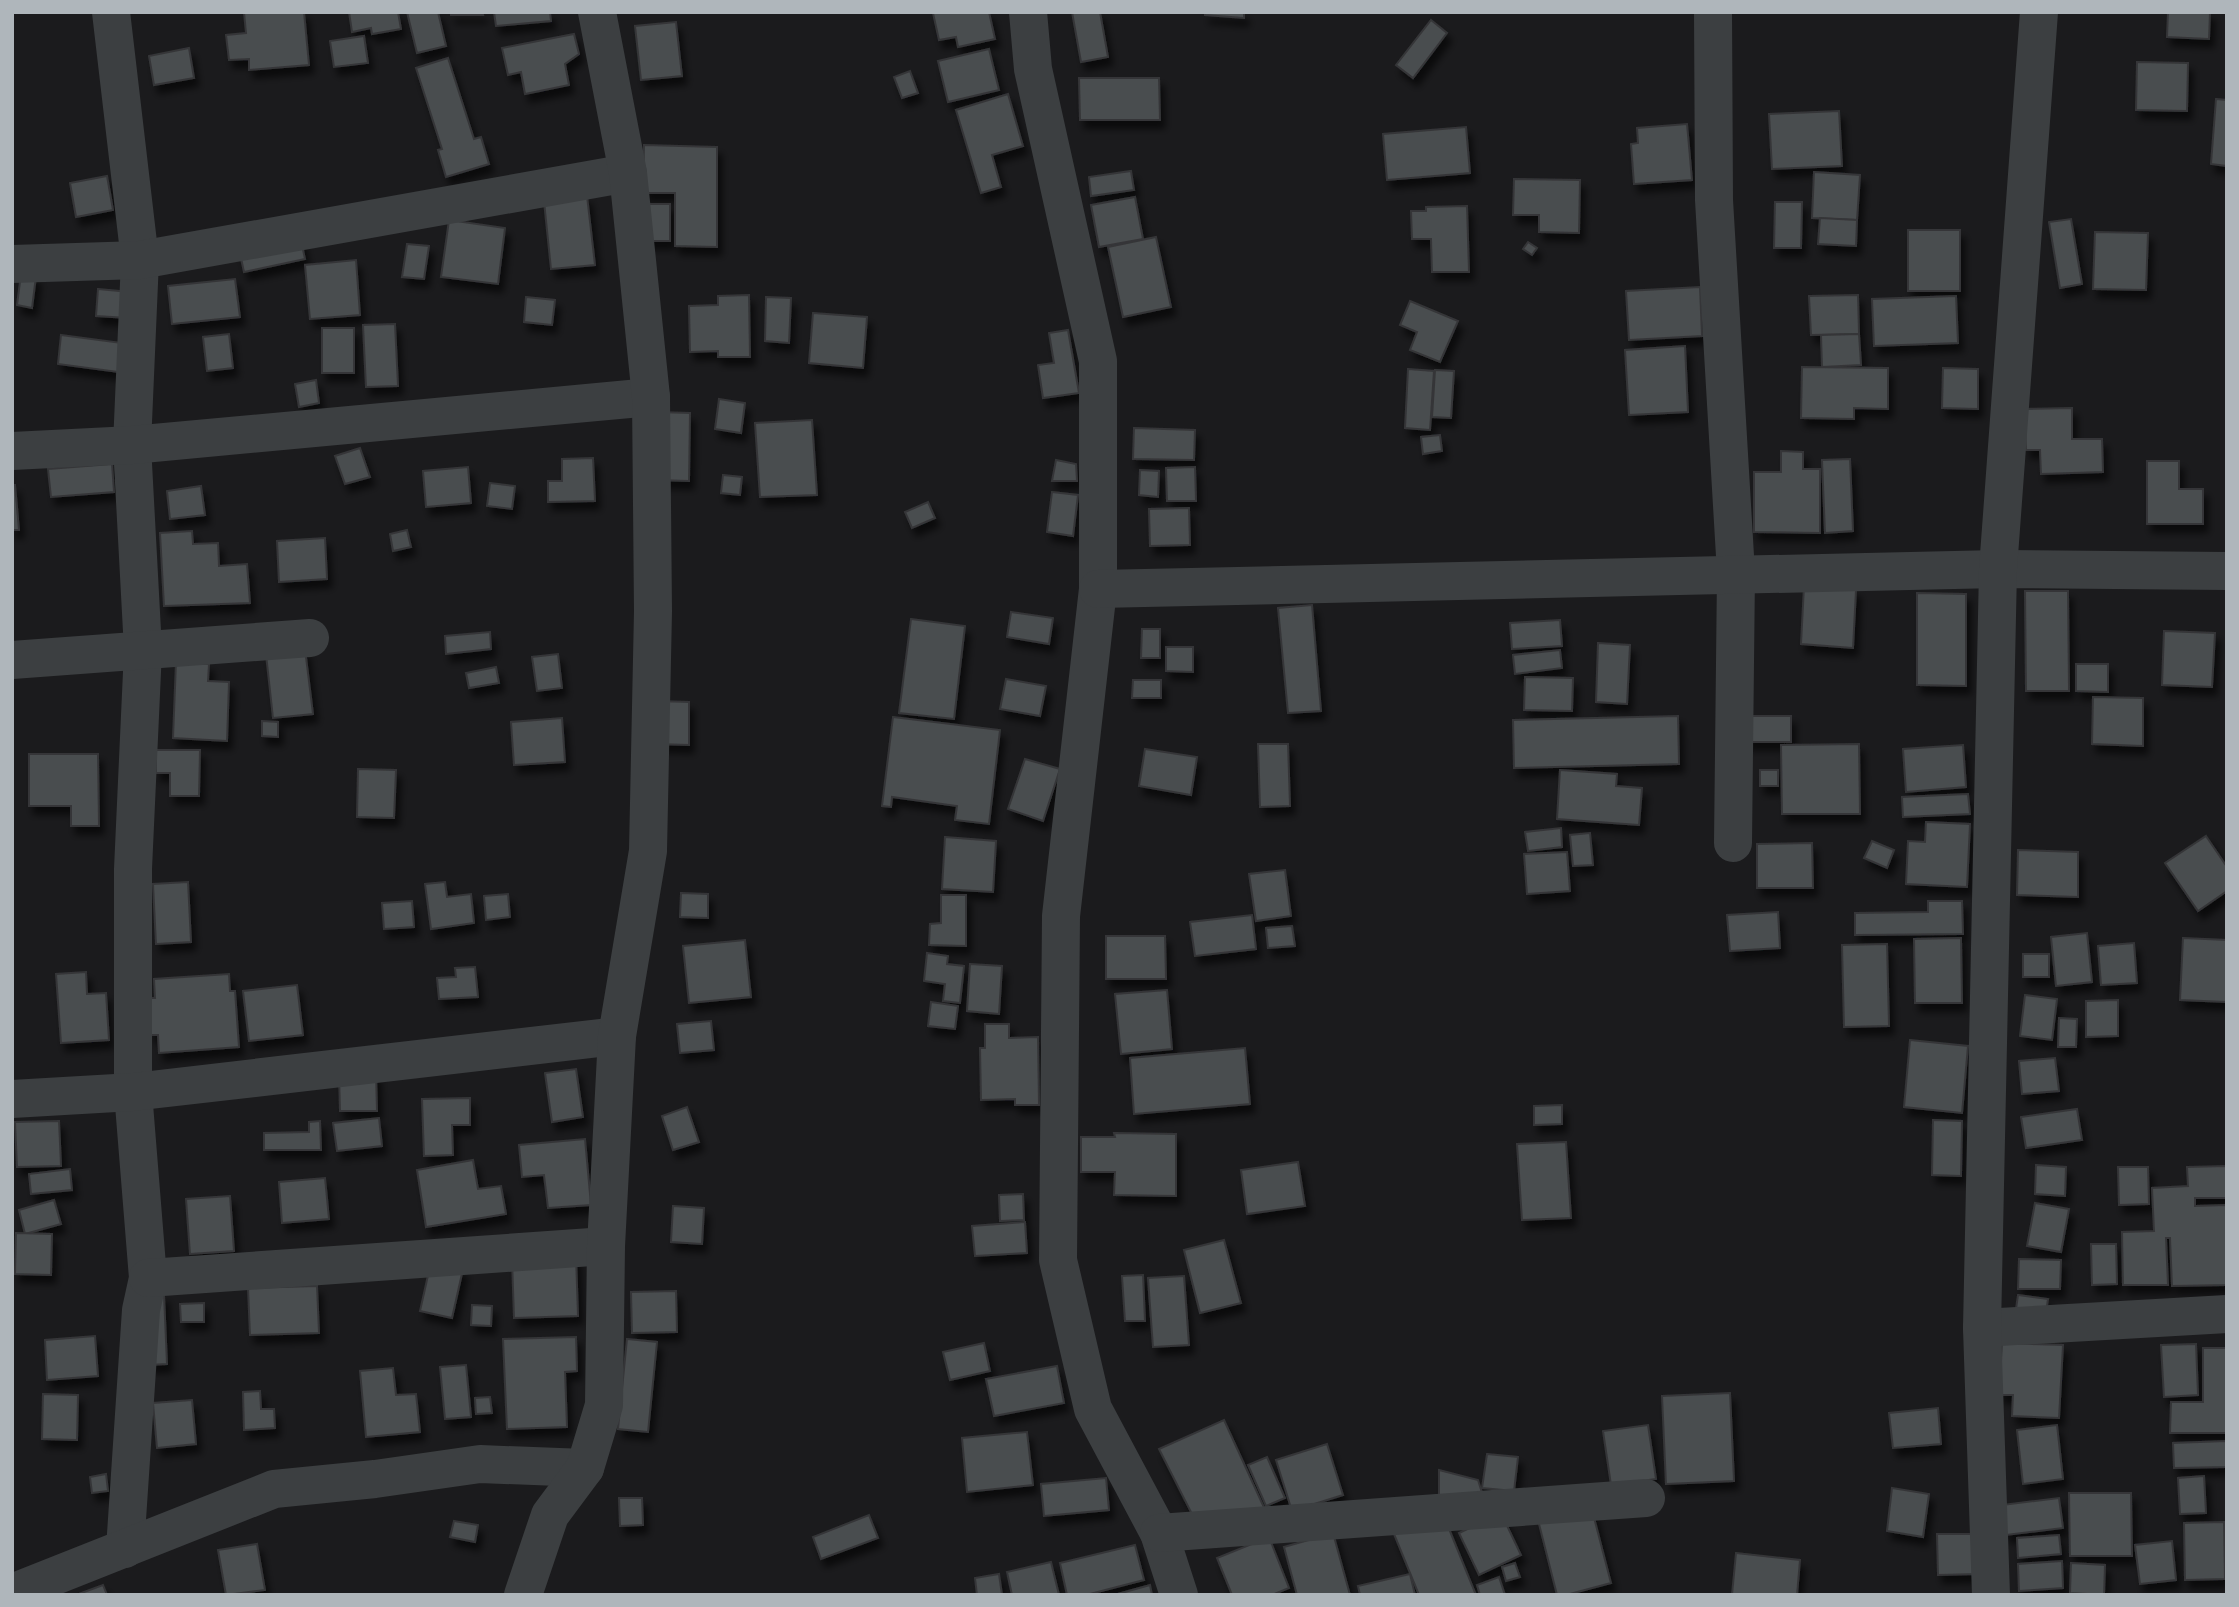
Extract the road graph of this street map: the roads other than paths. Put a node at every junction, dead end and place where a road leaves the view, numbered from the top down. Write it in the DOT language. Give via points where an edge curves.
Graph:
graph roads {
  1 [pos="111,12"];
  2 [pos="597,12"];
  3 [pos="1028,12"];
  4 [pos="1713,12"];
  5 [pos="2039,12"];
  6 [pos="628,173"];
  7 [pos="139,260"];
  8 [pos="12,264"];
  9 [pos="651,397"];
  10 [pos="132,445"];
  11 [pos="12,451"];
  12 [pos="1998,569"];
  13 [pos="2227,571"];
  14 [pos="1736,573"];
  15 [pos="1098,589"];
  16 [pos="310,638"];
  17 [pos="143,650"];
  18 [pos="12,660"];
  19 [pos="1733,843"];
  20 [pos="617,1036"];
  21 [pos="133,1092"];
  22 [pos="12,1099"];
  23 [pos="606,1246"];
  24 [pos="148,1278"];
  25 [pos="2227,1314"];
  26 [pos="1982,1328"];
  27 [pos="585,1468"];
  28 [pos="1646,1498"];
  29 [pos="1159,1533"];
  30 [pos="125,1549"];
  31 [pos="12,1592"];
  32 [pos="523,1595"];
  33 [pos="1179,1595"];
  34 [pos="1991,1595"];
  1 -- 7 [label="street"];
  2 -- 6 [label="street"];
  3 -- 15 [label="street" via="1033,69 1098,361"];
  4 -- 14 [label="street" via="1714,200"];
  5 -- 12 [label="street"];
  6 -- 7 [label="street"];
  6 -- 9 [label="street"];
  7 -- 8 [label="street"];
  7 -- 10 [label="street"];
  9 -- 10 [label="street"];
  9 -- 20 [label="street" via="648,851"];
  10 -- 11 [label="street"];
  10 -- 17 [label="street"];
  12 -- 13 [label="street"];
  12 -- 14 [label="street"];
  12 -- 26 [label="street"];
  14 -- 15 [label="street"];
  14 -- 19 [label="street"];
  15 -- 29 [label="street" via="1061,916 1058,1260 1093,1409"];
  16 -- 17 [label="street"];
  17 -- 18 [label="street"];
  17 -- 21 [label="street" via="133,869"];
  20 -- 21 [label="street"];
  20 -- 23 [label="street"];
  21 -- 22 [label="street"];
  21 -- 24 [label="street"];
  23 -- 24 [label="street"];
  23 -- 27 [label="street" via="604,1405"];
  24 -- 30 [label="street" via="141,1310"];
  25 -- 26 [label="street"];
  26 -- 34 [label="street"];
  27 -- 30 [label="street" via="480,1464 274,1489"];
  27 -- 32 [label="street" via="550,1515"];
  28 -- 29 [label="street"];
  29 -- 33 [label="street"];
  30 -- 31 [label="street"];
}
